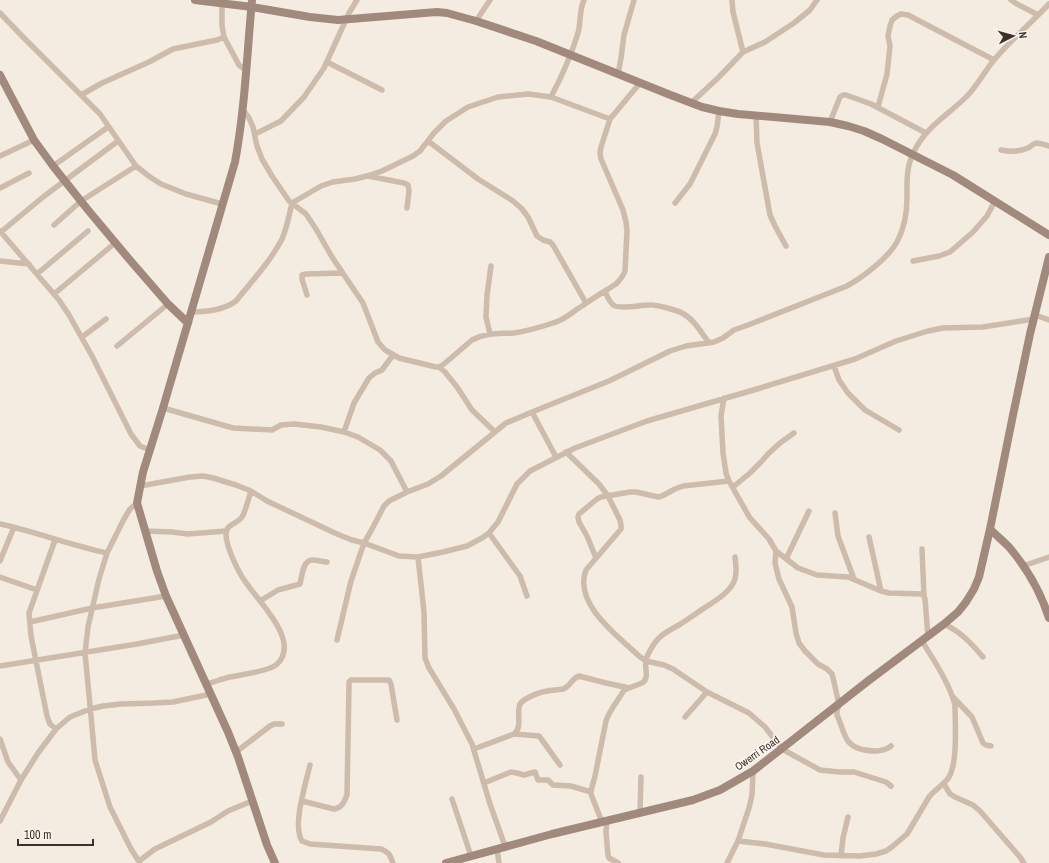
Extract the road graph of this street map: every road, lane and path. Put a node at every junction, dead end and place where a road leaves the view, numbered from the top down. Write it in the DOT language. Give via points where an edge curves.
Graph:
graph roads {
  1 [pos="195,0"];
  2 [pos="357,0"];
  3 [pos="490,0"];
  4 [pos="584,0"];
  5 [pos="634,0"];
  6 [pos="732,0"];
  7 [pos="817,0"];
  8 [pos="1011,0"];
  9 [pos="222,3"];
  10 [pos="252,3"];
  11 [pos="1049,4"];
  12 [pos="0,13"];
  13 [pos="1038,15"];
  14 [pos="346,20"];
  15 [pos="476,21"];
  16 [pos="224,37"];
  17 [pos="743,52"];
  18 [pos="571,55"];
  19 [pos="994,60"];
  20 [pos="327,62"];
  21 [pos="247,71"];
  22 [pos="618,74"];
  23 [pos="0,75"];
  24 [pos="640,83"];
  25 [pos="382,90"];
  26 [pos="82,95"];
  27 [pos="551,97"];
  28 [pos="691,103"];
  29 [pos="878,107"];
  30 [pos="243,110"];
  31 [pos="719,111"];
  32 [pos="756,115"];
  33 [pos="610,119"];
  34 [pos="830,122"];
  35 [pos="108,127"];
  36 [pos="255,134"];
  37 [pos="926,134"];
  38 [pos="34,140"];
  39 [pos="118,141"];
  40 [pos="428,141"];
  41 [pos="1049,146"];
  42 [pos="1001,150"];
  43 [pos="912,154"];
  44 [pos="0,156"];
  45 [pos="53,166"];
  46 [pos="136,166"];
  47 [pos="30,173"];
  48 [pos="367,176"];
  49 [pos="65,181"];
  50 [pos="0,188"];
  51 [pos="81,201"];
  52 [pos="994,201"];
  53 [pos="675,203"];
  54 [pos="222,204"];
  55 [pos="292,204"];
  56 [pos="407,208"];
  57 [pos="54,225"];
  58 [pos="1,231"];
  59 [pos="88,231"];
  60 [pos="1049,235"];
  61 [pos="115,242"];
  62 [pos="786,246"];
  63 [pos="1049,257"];
  64 [pos="913,260"];
  65 [pos="0,261"];
  66 [pos="29,264"];
  67 [pos="491,266"];
  68 [pos="342,272"];
  69 [pos="37,274"];
  70 [pos="604,291"];
  71 [pos="54,294"];
  72 [pos="307,295"];
  73 [pos="586,303"];
  74 [pos="168,304"];
  75 [pos="191,312"];
  76 [pos="1035,317"];
  77 [pos="106,319"];
  78 [pos="1049,320"];
  79 [pos="188,323"];
  80 [pos="490,334"];
  81 [pos="82,337"];
  82 [pos="708,342"];
  83 [pos="117,346"];
  84 [pos="393,355"];
  85 [pos="439,366"];
  86 [pos="834,366"];
  87 [pos="724,398"];
  88 [pos="163,408"];
  89 [pos="532,412"];
  90 [pos="900,430"];
  91 [pos="344,432"];
  92 [pos="495,432"];
  93 [pos="794,433"];
  94 [pos="150,450"];
  95 [pos="566,452"];
  96 [pos="556,457"];
  97 [pos="729,481"];
  98 [pos="140,486"];
  99 [pos="733,487"];
  100 [pos="251,491"];
  101 [pos="407,492"];
  102 [pos="608,496"];
  103 [pos="137,504"];
  104 [pos="809,511"];
  105 [pos="835,512"];
  106 [pos="0,524"];
  107 [pos="14,527"];
  108 [pos="990,529"];
  109 [pos="145,531"];
  110 [pos="226,531"];
  111 [pos="489,533"];
  112 [pos="869,537"];
  113 [pos="55,540"];
  114 [pos="364,543"];
  115 [pos="922,549"];
  116 [pos="776,551"];
  117 [pos="107,553"];
  118 [pos="418,557"];
  119 [pos="735,557"];
  120 [pos="1049,557"];
  121 [pos="596,558"];
  122 [pos="786,559"];
  123 [pos="0,561"];
  124 [pos="326,562"];
  125 [pos="1023,566"];
  126 [pos="0,577"];
  127 [pos="854,579"];
  128 [pos="37,590"];
  129 [pos="881,591"];
  130 [pos="166,596"];
  131 [pos="527,596"];
  132 [pos="924,596"];
  133 [pos="260,601"];
  134 [pos="92,608"];
  135 [pos="1049,618"];
  136 [pos="30,622"];
  137 [pos="944,624"];
  138 [pos="184,635"];
  139 [pos="925,638"];
  140 [pos="337,640"];
  141 [pos="86,653"];
  142 [pos="983,657"];
  143 [pos="36,661"];
  144 [pos="646,661"];
  145 [pos="0,666"];
  146 [pos="206,684"];
  147 [pos="629,688"];
  148 [pos="707,692"];
  149 [pos="211,694"];
  150 [pos="953,697"];
  151 [pos="839,705"];
  152 [pos="90,709"];
  153 [pos="685,717"];
  154 [pos="397,720"];
  155 [pos="282,724"];
  156 [pos="56,729"];
  157 [pos="514,734"];
  158 [pos="0,739"];
  159 [pos="891,746"];
  160 [pos="991,746"];
  161 [pos="474,749"];
  162 [pos="782,749"];
  163 [pos="236,752"];
  164 [pos="310,765"];
  165 [pos="560,765"];
  166 [pos="753,771"];
  167 [pos="641,777"];
  168 [pos="21,780"];
  169 [pos="484,783"];
  170 [pos="944,784"];
  171 [pos="891,786"];
  172 [pos="591,792"];
  173 [pos="452,799"];
  174 [pos="252,801"];
  175 [pos="302,801"];
  176 [pos="640,812"];
  177 [pos="848,817"];
  178 [pos="0,821"];
  179 [pos="604,821"];
  180 [pos="738,841"];
  181 [pos="506,846"];
  182 [pos="497,848"];
  183 [pos="470,856"];
  184 [pos="841,856"];
  185 [pos="608,860"];
  186 [pos="140,862"];
  187 [pos="275,863"];
  188 [pos="393,863"];
  189 [pos="446,863"];
  190 [pos="499,863"];
  191 [pos="618,863"];
  192 [pos="727,863"];
  193 [pos="1024,863"];
  1 -- 9 [label="main road"];
  2 -- 14 [label="street"];
  3 -- 15 [label="street"];
  4 -- 18 [label="street"];
  5 -- 22 [label="street" via="624,35"];
  6 -- 17 [label="street"];
  7 -- 17 [label="street" via="810,10 790,27"];
  8 -- 13 [label="street"];
  9 -- 10 [label="main road"];
  9 -- 16 [label="street"];
  10 -- 14 [label="main road" via="316,18"];
  10 -- 21 [label="main road"];
  11 -- 13 [label="street"];
  12 -- 26 [label="street"];
  13 -- 19 [label="street"];
  14 -- 15 [label="main road" via="437,12"];
  14 -- 20 [label="street"];
  15 -- 18 [label="main road"];
  16 -- 21 [label="street" via="239,65"];
  16 -- 26 [label="street" via="173,49"];
  17 -- 28 [label="street"];
  18 -- 22 [label="main road"];
  18 -- 27 [label="street"];
  19 -- 29 [label="street" via="908,15 901,14 892,20 890,26 887,74"];
  19 -- 37 [label="street" via="969,94"];
  20 -- 25 [label="street"];
  20 -- 36 [label="street" via="308,92 287,116"];
  21 -- 30 [label="main road"];
  22 -- 24 [label="main road"];
  23 -- 38 [label="main road"];
  24 -- 28 [label="main road"];
  24 -- 33 [label="street"];
  26 -- 35 [label="street"];
  27 -- 33 [label="street"];
  27 -- 40 [label="street" via="528,94 498,97 468,107 446,121"];
  28 -- 31 [label="main road"];
  29 -- 34 [label="street" via="843,95"];
  29 -- 37 [label="street"];
  30 -- 36 [label="street"];
  30 -- 54 [label="main road" via="235,162"];
  31 -- 32 [label="main road"];
  31 -- 53 [label="street" via="715,134 690,184"];
  32 -- 34 [label="main road"];
  32 -- 62 [label="street" via="757,143 770,215"];
  33 -- 70 [label="street" via="601,147 601,159 623,210 627,231 624,276"];
  34 -- 43 [label="main road" via="864,131"];
  35 -- 39 [label="street"];
  35 -- 45 [label="street"];
  36 -- 55 [label="street" via="262,159"];
  37 -- 43 [label="street"];
  38 -- 44 [label="street"];
  38 -- 45 [label="main road"];
  39 -- 46 [label="street"];
  39 -- 49 [label="street"];
  40 -- 48 [label="street" via="413,156"];
  40 -- 73 [label="street" via="478,180 522,209 537,236 553,245"];
  41 -- 42 [label="street" via="1034,143 1023,150"];
  43 -- 52 [label="main road" via="953,175"];
  43 -- 82 [label="street" via="907,180 906,215 897,242 887,255 859,280 847,286 734,330 714,342"];
  45 -- 49 [label="main road"];
  46 -- 51 [label="street"];
  46 -- 54 [label="street" via="161,184"];
  47 -- 50 [label="street"];
  48 -- 55 [label="street" via="321,186"];
  48 -- 56 [label="street" via="408,185"];
  49 -- 51 [label="main road"];
  49 -- 58 [label="street"];
  51 -- 57 [label="street"];
  51 -- 61 [label="main road"];
  52 -- 60 [label="main road"];
  52 -- 64 [label="street" via="987,216 950,252"];
  54 -- 75 [label="main road"];
  55 -- 68 [label="street" via="306,214"];
  55 -- 75 [label="street" via="282,238 270,258 236,301 206,312"];
  58 -- 66 [label="street"];
  59 -- 69 [label="street"];
  61 -- 71 [label="street"];
  61 -- 74 [label="main road"];
  63 -- 76 [label="main road, Owerri Road"];
  65 -- 66 [label="street"];
  66 -- 69 [label="street"];
  67 -- 80 [label="street" via="486,317"];
  68 -- 72 [label="street" via="302,275"];
  68 -- 84 [label="street" via="363,303 378,342"];
  69 -- 71 [label="street"];
  70 -- 73 [label="street"];
  70 -- 82 [label="street" via="615,306 651,304 681,313 690,319"];
  71 -- 81 [label="street"];
  73 -- 80 [label="street" via="566,318 554,323 514,332"];
  74 -- 79 [label="main road"];
  74 -- 83 [label="street"];
  75 -- 79 [label="main road"];
  76 -- 78 [label="street"];
  76 -- 86 [label="street" via="983,327 928,331"];
  76 -- 108 [label="main road, Owerri Road"];
  77 -- 81 [label="street"];
  79 -- 88 [label="main road"];
  80 -- 85 [label="street" via="472,340"];
  81 -- 94 [label="street" via="131,434 140,446"];
  82 -- 89 [label="street" via="670,350 609,381"];
  84 -- 85 [label="street"];
  84 -- 91 [label="street" via="382,370 369,378 354,402"];
  85 -- 92 [label="street" via="472,410"];
  86 -- 87 [label="street"];
  86 -- 90 [label="street" via="839,380 848,393 865,410"];
  87 -- 95 [label="street" via="647,421"];
  87 -- 97 [label="street" via="721,416 723,453"];
  88 -- 91 [label="street" via="233,428 272,430 294,424"];
  88 -- 94 [label="main road"];
  89 -- 92 [label="street" via="506,423"];
  89 -- 96 [label="street"];
  91 -- 101 [label="street" via="380,450 391,462"];
  92 -- 101 [label="street" via="441,476"];
  93 -- 99 [label="street" via="780,442 756,468"];
  94 -- 98 [label="main road"];
  95 -- 96 [label="street"];
  95 -- 102 [label="street"];
  96 -- 111 [label="street" via="530,471 517,484 498,522"];
  97 -- 99 [label="street"];
  97 -- 102 [label="street" via="683,486 658,497 636,492"];
  98 -- 100 [label="street" via="203,476"];
  98 -- 103 [label="main road"];
  99 -- 116 [label="street" via="750,518"];
  100 -- 110 [label="street" via="242,518"];
  100 -- 114 [label="street" via="337,534"];
  101 -- 114 [label="street" via="384,506"];
  102 -- 121 [label="street" via="620,520 621,529"];
  102 -- 121 [label="street" via="597,498 578,517"];
  103 -- 109 [label="main road"];
  103 -- 117 [label="street" via="130,509"];
  104 -- 122 [label="street"];
  105 -- 127 [label="street" via="838,536"];
  106 -- 107 [label="street"];
  107 -- 113 [label="street"];
  107 -- 123 [label="street"];
  108 -- 125 [label="main road" via="1009,547"];
  108 -- 137 [label="main road, Owerri Road" via="974,589 958,612"];
  109 -- 110 [label="street" via="188,534"];
  109 -- 130 [label="main road"];
  110 -- 133 [label="street" via="234,560 246,583"];
  111 -- 118 [label="street" via="467,546"];
  111 -- 131 [label="street" via="520,576"];
  112 -- 129 [label="street"];
  113 -- 117 [label="street"];
  113 -- 128 [label="street"];
  114 -- 118 [label="street" via="399,556"];
  114 -- 140 [label="street" via="351,581"];
  115 -- 132 [label="street"];
  116 -- 122 [label="street"];
  116 -- 151 [label="street" via="775,563 779,579 792,607 799,643 818,664 832,674"];
  117 -- 134 [label="street"];
  118 -- 161 [label="street" via="424,612 425,658"];
  119 -- 144 [label="street" via="736,578 732,585 722,596 658,638"];
  120 -- 125 [label="street"];
  121 -- 144 [label="street" via="584,576 588,602 605,624"];
  122 -- 127 [label="street" via="798,568 817,575"];
  124 -- 133 [label="street" via="308,561 300,584 278,590"];
  125 -- 135 [label="main road"];
  126 -- 128 [label="street"];
  127 -- 129 [label="street"];
  128 -- 136 [label="street" via="29,614"];
  129 -- 132 [label="street"];
  130 -- 134 [label="street"];
  130 -- 138 [label="main road"];
  132 -- 139 [label="street"];
  133 -- 146 [label="street" via="282,634 282,658 275,666"];
  134 -- 136 [label="street"];
  134 -- 141 [label="street"];
  136 -- 143 [label="street"];
  137 -- 139 [label="main road, Owerri Road"];
  137 -- 142 [label="street" via="962,634"];
  138 -- 141 [label="street"];
  138 -- 146 [label="main road"];
  139 -- 150 [label="street"];
  139 -- 151 [label="main road, Owerri Road"];
  141 -- 143 [label="street"];
  141 -- 152 [label="street"];
  143 -- 145 [label="street"];
  143 -- 156 [label="street" via="47,716 50,724"];
  144 -- 147 [label="street" via="645,682"];
  144 -- 148 [label="street" via="673,669"];
  146 -- 149 [label="main road"];
  147 -- 157 [label="street" via="580,676 563,689 532,696 521,703 518,731"];
  147 -- 172 [label="street" via="624,690 608,712"];
  148 -- 153 [label="street"];
  148 -- 162 [label="street" via="749,713 765,727"];
  149 -- 152 [label="street" via="173,702 120,704"];
  149 -- 163 [label="main road"];
  150 -- 160 [label="street" via="972,717 984,743"];
  150 -- 170 [label="street" via="954,754 952,770"];
  151 -- 159 [label="street" via="837,715 849,742 870,751 888,749"];
  151 -- 162 [label="main road, Owerri Road"];
  152 -- 156 [label="street" via="70,717"];
  152 -- 186 [label="street" via="95,760 110,807"];
  154 -- 175 [label="street" via="389,680 351,680 348,685 347,795 343,805 334,809"];
  155 -- 163 [label="street" via="270,726"];
  156 -- 168 [label="street"];
  157 -- 161 [label="street"];
  157 -- 165 [label="street" via="539,736"];
  158 -- 168 [label="street" via="8,762"];
  161 -- 169 [label="street"];
  162 -- 166 [label="main road, Owerri Road"];
  162 -- 171 [label="street" via="820,770 854,772"];
  163 -- 174 [label="main road"];
  164 -- 175 [label="street"];
  166 -- 176 [label="main road, Owerri Road" via="708,795"];
  166 -- 180 [label="street" via="752,795"];
  167 -- 176 [label="street"];
  168 -- 178 [label="street"];
  169 -- 172 [label="street" via="511,772 524,775 535,772 538,780 548,780 553,785 571,786"];
  169 -- 181 [label="street"];
  170 -- 184 [label="street" via="933,792 907,834 886,851 860,856"];
  170 -- 193 [label="street" via="950,794 980,811"];
  172 -- 179 [label="street"];
  173 -- 183 [label="street"];
  174 -- 186 [label="street" via="155,849"];
  174 -- 187 [label="main road"];
  175 -- 188 [label="street" via="298,818 302,841 310,844 381,849 387,851"];
  176 -- 179 [label="main road, Owerri Road"];
  177 -- 184 [label="street"];
  179 -- 181 [label="main road, Owerri Road"];
  179 -- 185 [label="street"];
  180 -- 184 [label="street"];
  180 -- 192 [label="street"];
  181 -- 182 [label="main road, Owerri Road"];
  182 -- 183 [label="main road, Owerri Road"];
  182 -- 190 [label="street"];
  183 -- 189 [label="main road, Owerri Road"];
  185 -- 191 [label="street"];
}
